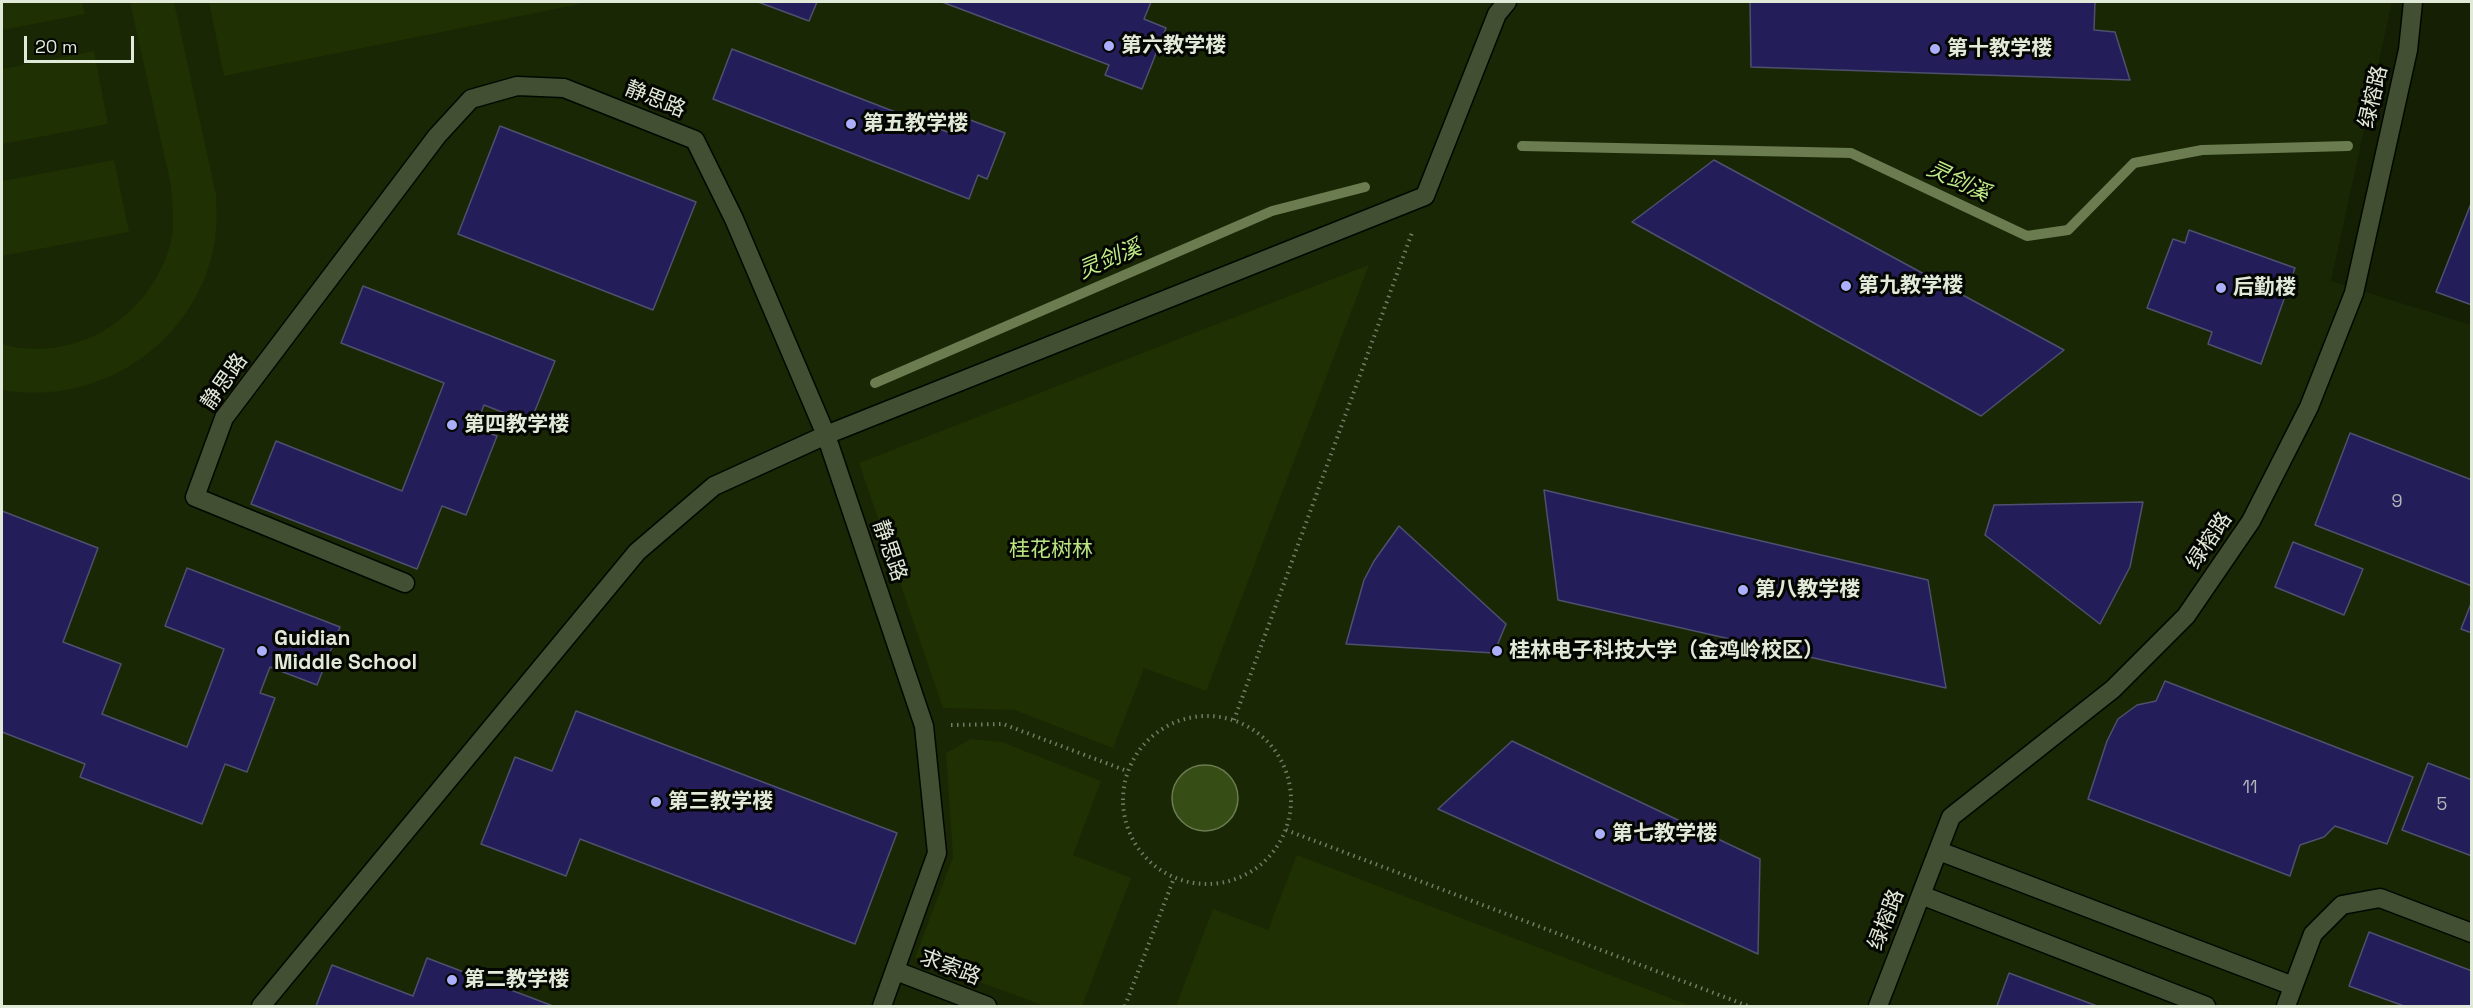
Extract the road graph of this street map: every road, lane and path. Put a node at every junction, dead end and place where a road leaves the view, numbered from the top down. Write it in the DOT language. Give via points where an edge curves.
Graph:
graph roads {
  1 [pos="2413,2"];
  2 [pos="1500,6"];
  3 [pos="1425,196"];
  4 [pos="826,435"];
  5 [pos="405,583"];
  6 [pos="1234,720"];
  7 [pos="924,726"];
  8 [pos="1127,771"];
  9 [pos="1286,830"];
  10 [pos="1939,851"];
  11 [pos="1174,878"];
  12 [pos="1921,895"];
  13 [pos="2472,933"];
  14 [pos="896,971"];
  15 [pos="2293,986"];
  16 [pos="261,1006"];
  17 [pos="882,1006"];
  18 [pos="987,1006"];
  19 [pos="1125,1006"];
  20 [pos="1748,1006"];
  21 [pos="1878,1006"];
  22 [pos="2206,1006"];
  23 [pos="2286,1006"];
  1 -- 10 [label="lane, 绿榕路" via="2408,50 2354,293 2309,407 2252,521 2186,616 2113,689 1951,816"];
  2 -- 3 [label="lane"];
  3 -- 4 [label="lane"];
  3 -- 6 [label="path"];
  4 -- 5 [label="lane, 静思路" via="734,219 695,141 564,88 518,86 471,99 437,136 224,418 195,497"];
  4 -- 7 [label="lane, 静思路"];
  4 -- 16 [label="lane" via="714,486 637,552"];
  6 -- 8 [label="path" via="1205,715 1177,721 1152,735 1133,757"];
  6 -- 9 [label="path" via="1258,733 1277,752 1289,777 1292,804"];
  7 -- 8 [label="path" via="1003,724"];
  7 -- 14 [label="lane, 静思路" via="937,853"];
  8 -- 11 [label="path" via="1122,813 1132,840 1149,863"];
  9 -- 11 [label="path" via="1273,854 1253,873 1227,883 1200,885"];
  9 -- 20 [label="path"];
  10 -- 12 [label="lane, 绿榕路"];
  10 -- 15 [label="lane"];
  11 -- 19 [label="path"];
  12 -- 21 [label="lane, 绿榕路"];
  12 -- 22 [label="lane"];
  13 -- 15 [label="lane" via="2380,898 2342,905 2313,934"];
  14 -- 17 [label="lane, 静思路"];
  14 -- 18 [label="lane, 求索路"];
  15 -- 23 [label="lane"];
}
